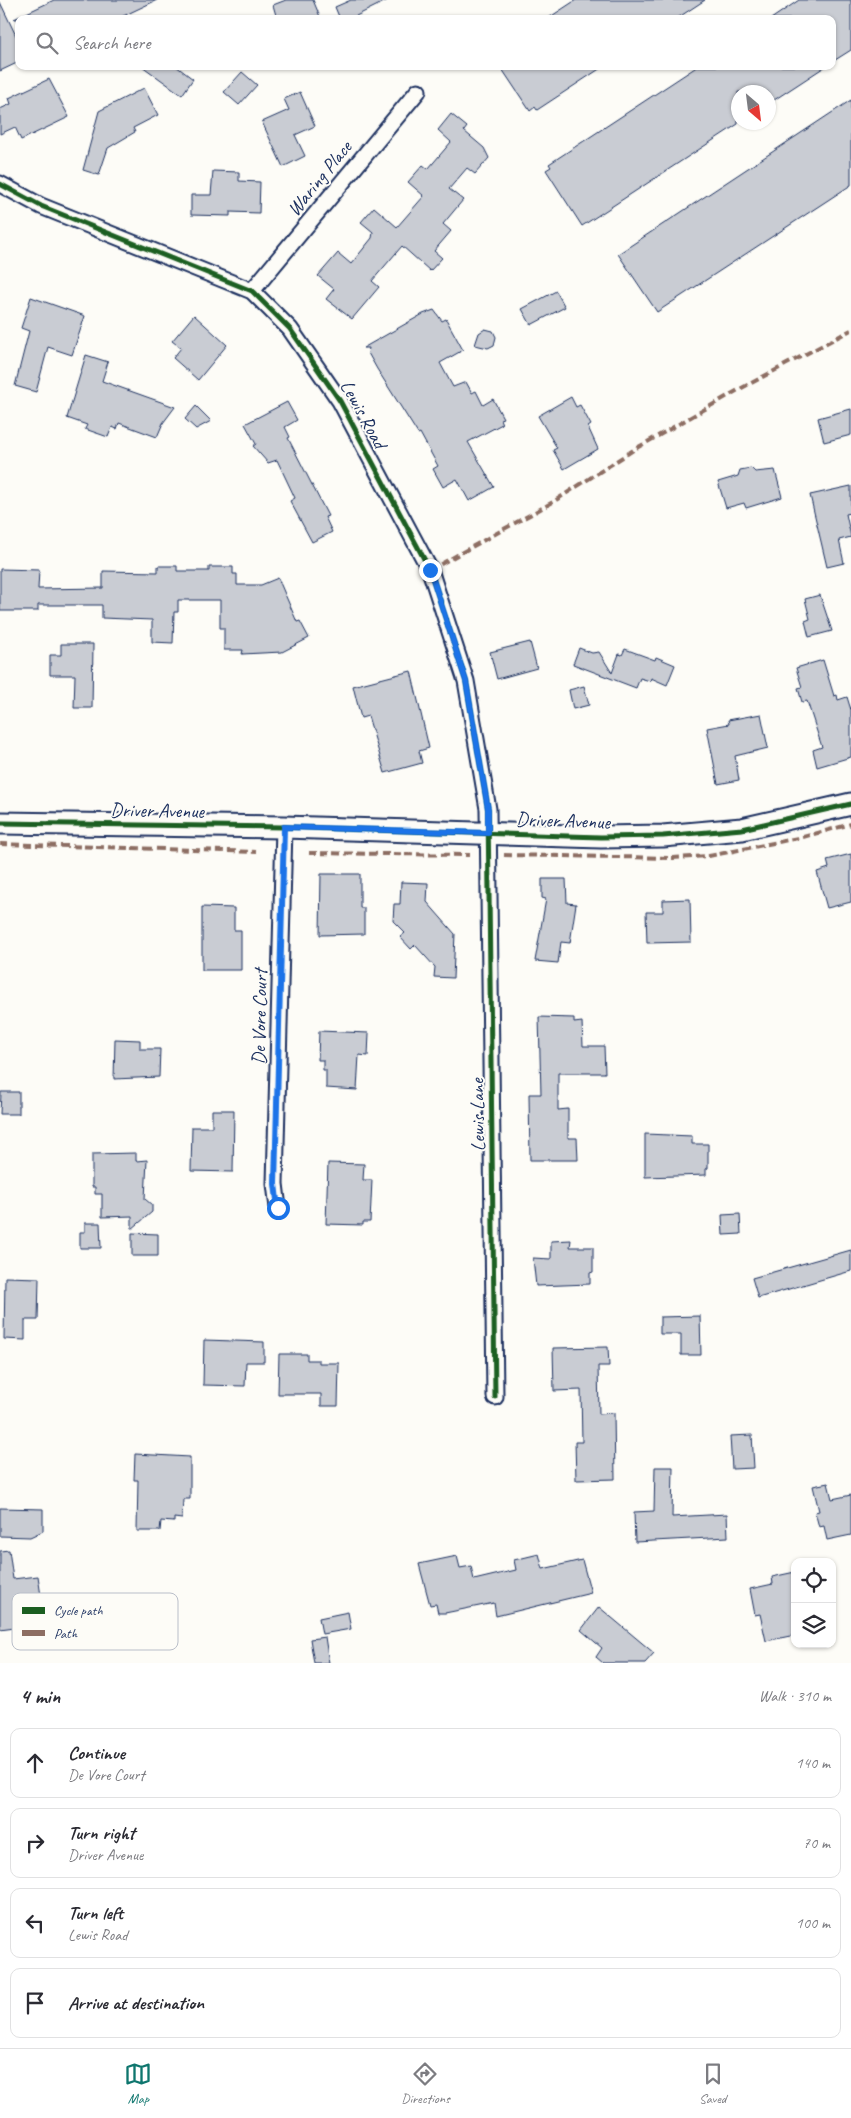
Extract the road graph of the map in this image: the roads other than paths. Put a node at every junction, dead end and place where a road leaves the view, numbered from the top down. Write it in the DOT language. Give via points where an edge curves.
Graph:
graph roads {
  1 [pos="418,91"];
  2 [pos="0,184"];
  3 [pos="252,291"];
  4 [pos="851,804"];
  5 [pos="0,823"];
  6 [pos="284,827"];
  7 [pos="488,833"];
  8 [pos="278,1208"];
  9 [pos="495,1397"];
  1 -- 3 [label="street, Waring Place"];
  2 -- 3 [label="street, Lewis Road" via="41,206"];
  3 -- 7 [label="street, Lewis Road" via="290,329 323,374 430,570 466,681 488,809"];
  4 -- 7 [label="street, Driver Avenue" via="758,826 696,835 601,837"];
  5 -- 6 [label="street, Driver Avenue"];
  6 -- 7 [label="street, Driver Avenue"];
  6 -- 8 [label="street, De Vore Court" via="275,1184"];
  7 -- 9 [label="street, Lewis Lane"];
}
